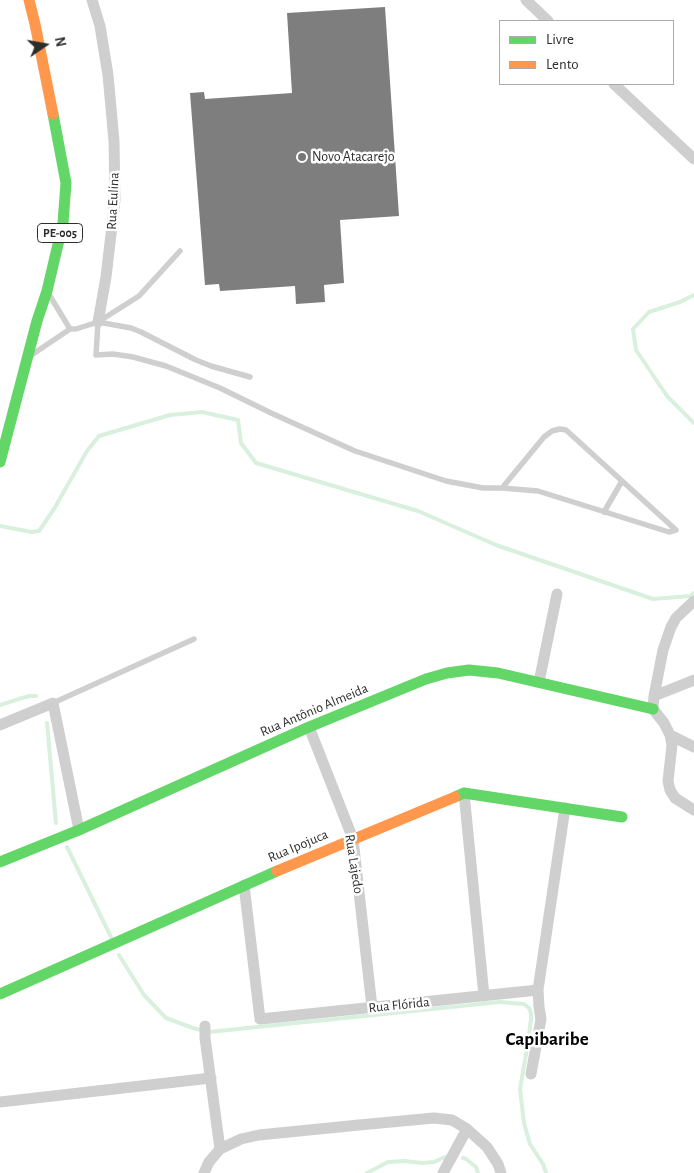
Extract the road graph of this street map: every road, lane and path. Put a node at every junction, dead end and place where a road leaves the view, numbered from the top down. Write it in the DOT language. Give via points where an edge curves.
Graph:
graph roads {
  1 [pos="29,0"];
  2 [pos="92,0"];
  3 [pos="526,0"];
  4 [pos="547,20"];
  5 [pos="615,85"];
  6 [pos="694,159"];
  7 [pos="180,251"];
  8 [pos="47,291"];
  9 [pos="98,322"];
  10 [pos="70,329"];
  11 [pos="27,358"];
  12 [pos="250,377"];
  13 [pos="0,462"];
  14 [pos="622,481"];
  15 [pos="502,488"];
  16 [pos="604,512"];
  17 [pos="557,594"];
  18 [pos="694,601"];
  19 [pos="194,639"];
  20 [pos="694,680"];
  21 [pos="539,682"];
  22 [pos="654,696"];
  23 [pos="53,703"];
  24 [pos="653,709"];
  25 [pos="0,725"];
  26 [pos="309,727"];
  27 [pos="670,735"];
  28 [pos="694,747"];
  29 [pos="464,793"];
  30 [pos="565,808"];
  31 [pos="694,810"];
  32 [pos="622,817"];
  33 [pos="79,830"];
  34 [pos="353,839"];
  35 [pos="0,862"];
  36 [pos="244,885"];
  37 [pos="538,990"];
  38 [pos="0,994"];
  39 [pos="484,996"];
  40 [pos="372,1008"];
  41 [pos="205,1026"];
  42 [pos="531,1074"];
  43 [pos="211,1078"];
  44 [pos="0,1102"];
  45 [pos="468,1129"];
  46 [pos="220,1149"];
  47 [pos="204,1173"];
  48 [pos="443,1173"];
  49 [pos="501,1173"];
  1 -- 8 [label="street, PE-005" via="66,183 63,223"];
  2 -- 9 [label="street, Rua Eulina" via="108,75 114,141 115,200"];
  3 -- 4 [label="street"];
  5 -- 6 [label="street"];
  7 -- 9 [label="lane" via="139,296"];
  8 -- 10 [label="lane"];
  8 -- 11 [label="street, PE-005"];
  9 -- 10 [label="lane"];
  9 -- 12 [label="lane" via="131,328 204,363"];
  9 -- 15 [label="lane" via="96,355 133,357 166,366 355,451 446,481"];
  10 -- 11 [label="lane"];
  11 -- 13 [label="street, PE-005"];
  14 -- 15 [label="lane" via="566,430 560,429 552,430 544,437"];
  14 -- 16 [label="lane"];
  14 -- 16 [label="lane" via="676,530 669,532"];
  15 -- 16 [label="lane" via="538,491"];
  17 -- 21 [label="street"];
  18 -- 22 [label="street" via="671,627"];
  19 -- 23 [label="lane"];
  20 -- 22 [label="street"];
  21 -- 24 [label="street, Rua Antônio Almeida"];
  21 -- 26 [label="street, Rua Antônio Almeida" via="488,672 447,672"];
  22 -- 24 [label="street"];
  23 -- 25 [label="street"];
  23 -- 33 [label="street"];
  24 -- 27 [label="street"];
  26 -- 33 [label="street, Rua Antônio Almeida"];
  26 -- 34 [label="street, Rua Lajedo"];
  27 -- 28 [label="street"];
  27 -- 31 [label="street" via="670,790"];
  29 -- 30 [label="street"];
  29 -- 34 [label="street, Rua Ipojuca"];
  29 -- 39 [label="street"];
  30 -- 32 [label="street"];
  30 -- 37 [label="street"];
  33 -- 35 [label="street, Rua Antônio Almeida"];
  34 -- 36 [label="street, Rua Ipojuca"];
  34 -- 40 [label="street, Rua Lajedo"];
  36 -- 38 [label="street, Rua Ipojuca"];
  36 -- 40 [label="street, Rua Flórida" via="260,1019"];
  37 -- 39 [label="street, Rua Flórida"];
  37 -- 42 [label="street" via="541,1019"];
  39 -- 40 [label="street, Rua Flórida"];
  41 -- 43 [label="street"];
  43 -- 44 [label="street"];
  43 -- 46 [label="street"];
  45 -- 46 [label="street" via="452,1120 434,1118 359,1124 259,1135"];
  45 -- 48 [label="street"];
  45 -- 49 [label="street" via="487,1147"];
  46 -- 47 [label="street"];
}
